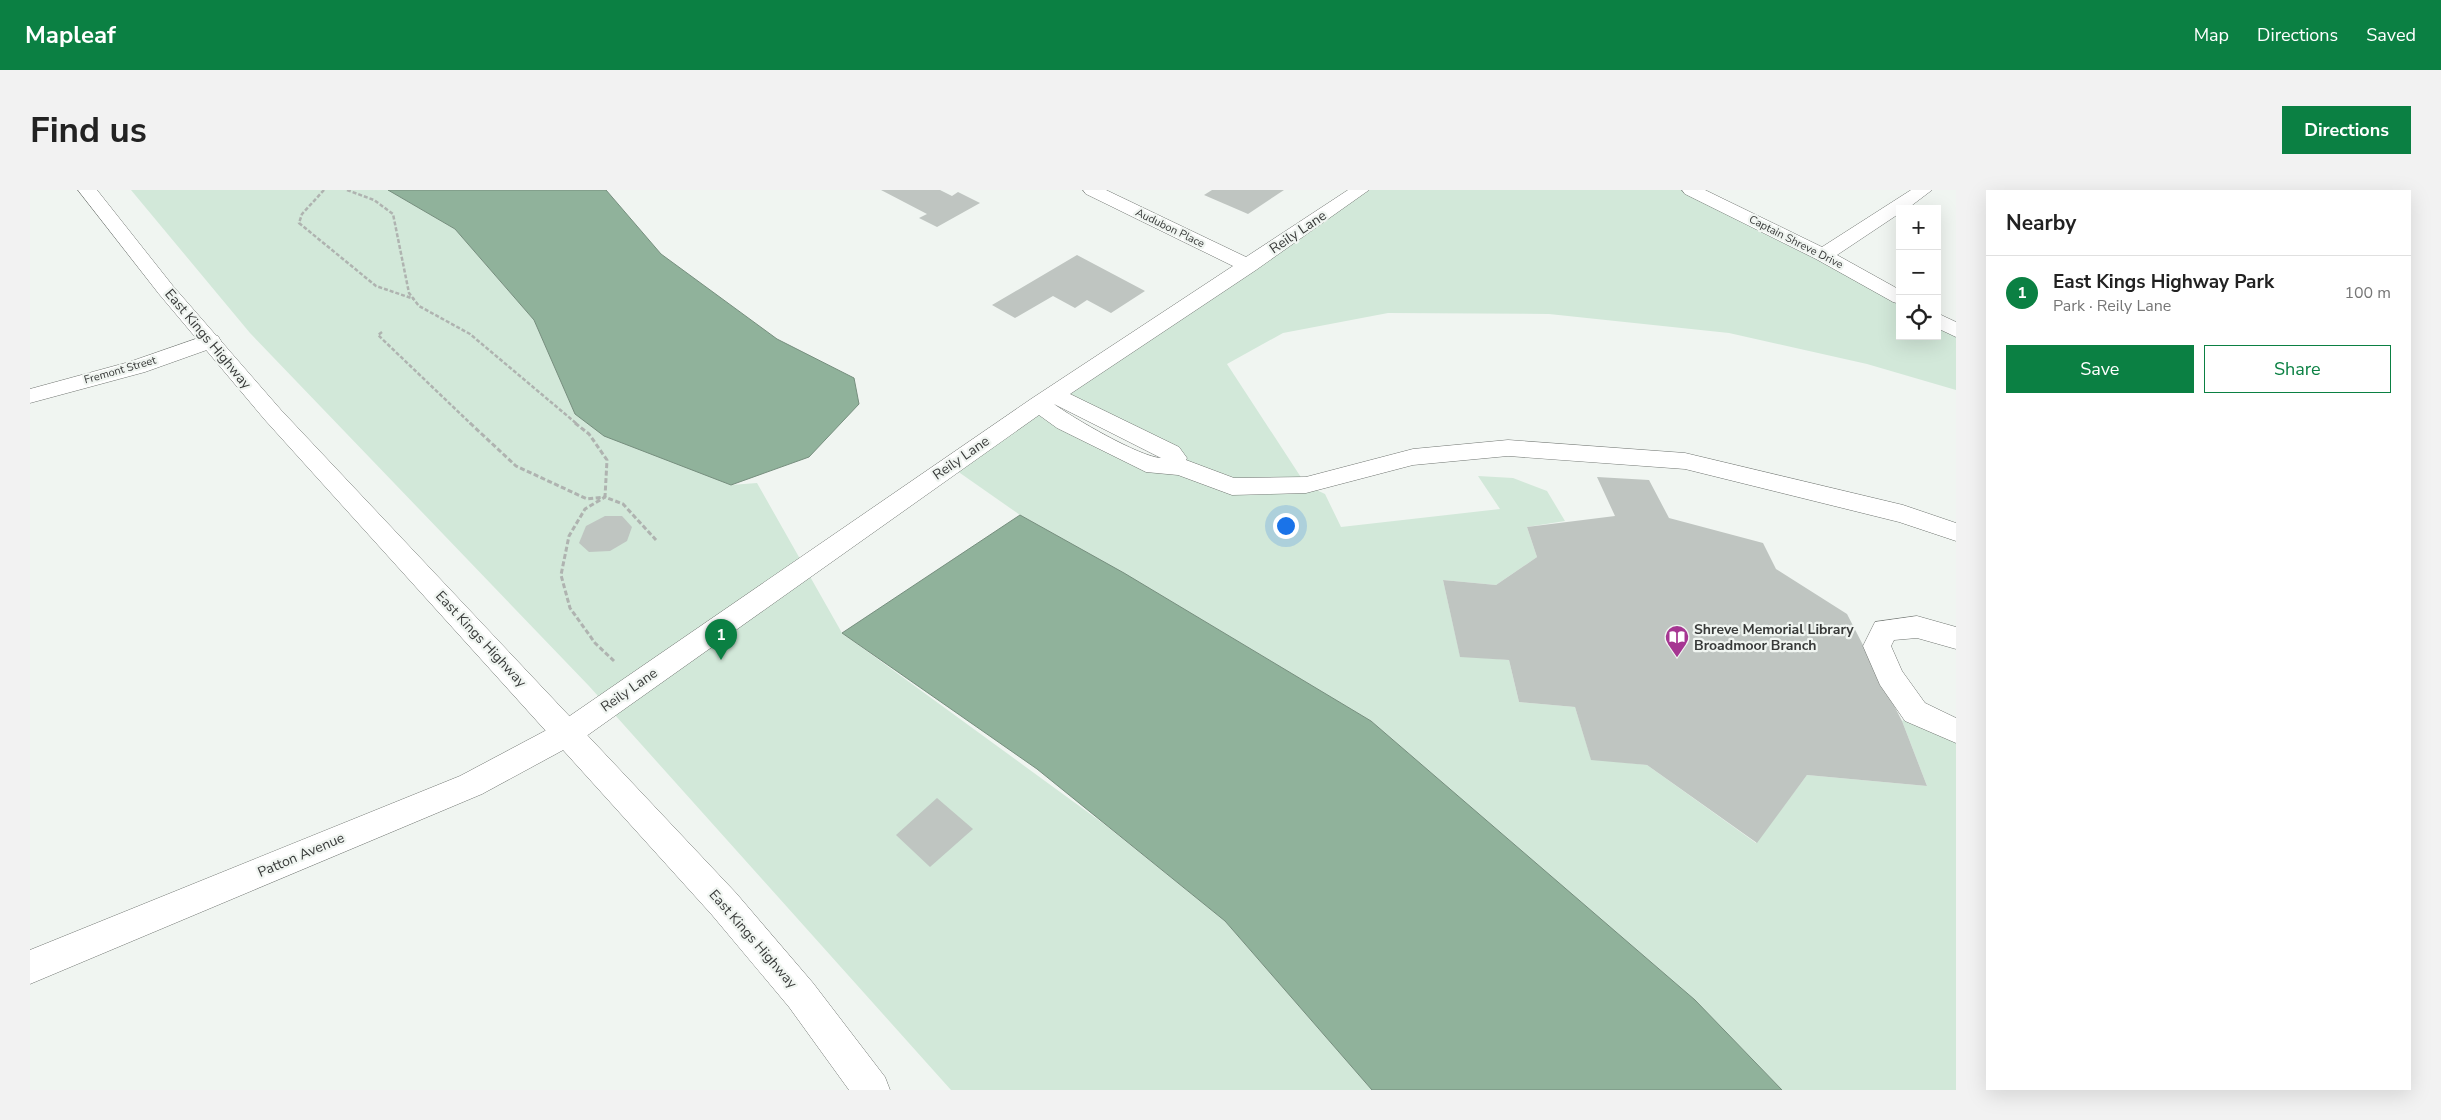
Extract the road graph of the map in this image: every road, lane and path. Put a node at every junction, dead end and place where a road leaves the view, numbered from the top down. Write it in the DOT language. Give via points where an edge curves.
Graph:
graph roads {
  1 [pos="87,190"];
  2 [pos="324,190"];
  3 [pos="348,190"];
  4 [pos="1092,190"];
  5 [pos="1360,190"];
  6 [pos="1690,190"];
  7 [pos="1922,190"];
  8 [pos="1823,255"];
  9 [pos="1249,266"];
  10 [pos="1896,296"];
  11 [pos="415,300"];
  12 [pos="1941,322"];
  13 [pos="1956,331"];
  14 [pos="382,332"];
  15 [pos="210,341"];
  16 [pos="30,396"];
  17 [pos="1047,399"];
  18 [pos="605,497"];
  19 [pos="1956,532"];
  20 [pos="656,540"];
  21 [pos="1956,638"];
  22 [pos="618,665"];
  23 [pos="1956,731"];
  24 [pos="568,733"];
  25 [pos="30,967"];
  26 [pos="872,1090"];
  1 -- 15 [label="street, East Kings Highway"];
  2 -- 11 [label="path" via="302,214 299,223 376,286"];
  3 -- 11 [label="path" via="374,200 393,214 409,292"];
  4 -- 9 [label="street, Audubon Place"];
  5 -- 9 [label="street, Reily Lane"];
  6 -- 8 [label="street, Captain Shreve Drive"];
  7 -- 8 [label="street"];
  8 -- 10 [label="street, Captain Shreve Drive"];
  9 -- 17 [label="street, Reily Lane"];
  11 -- 18 [label="path" via="419,306 470,334 589,434 607,460"];
  12 -- 13 [label="street"];
  14 -- 18 [label="path" via="378,335 516,466 586,499"];
  15 -- 16 [label="street, Fremont Street" via="137,367"];
  15 -- 24 [label="street, East Kings Highway" via="273,415"];
  17 -- 19 [label="street" via="1065,422 1117,450 1154,466 1181,468 1232,488 1306,485 1413,457 1508,448 1685,461 1904,514"];
  17 -- 24 [label="street, Reily Lane"];
  18 -- 20 [label="path" via="622,504"];
  18 -- 22 [label="path" via="585,508 569,536 561,575 570,608 596,644"];
  21 -- 23 [label="street" via="1917,627 1893,629 1885,630 1877,646 1890,677 1915,712"];
  24 -- 25 [label="street, Patton Avenue" via="471,785"];
  24 -- 26 [label="street, East Kings Highway" via="724,904 801,995"];
}
